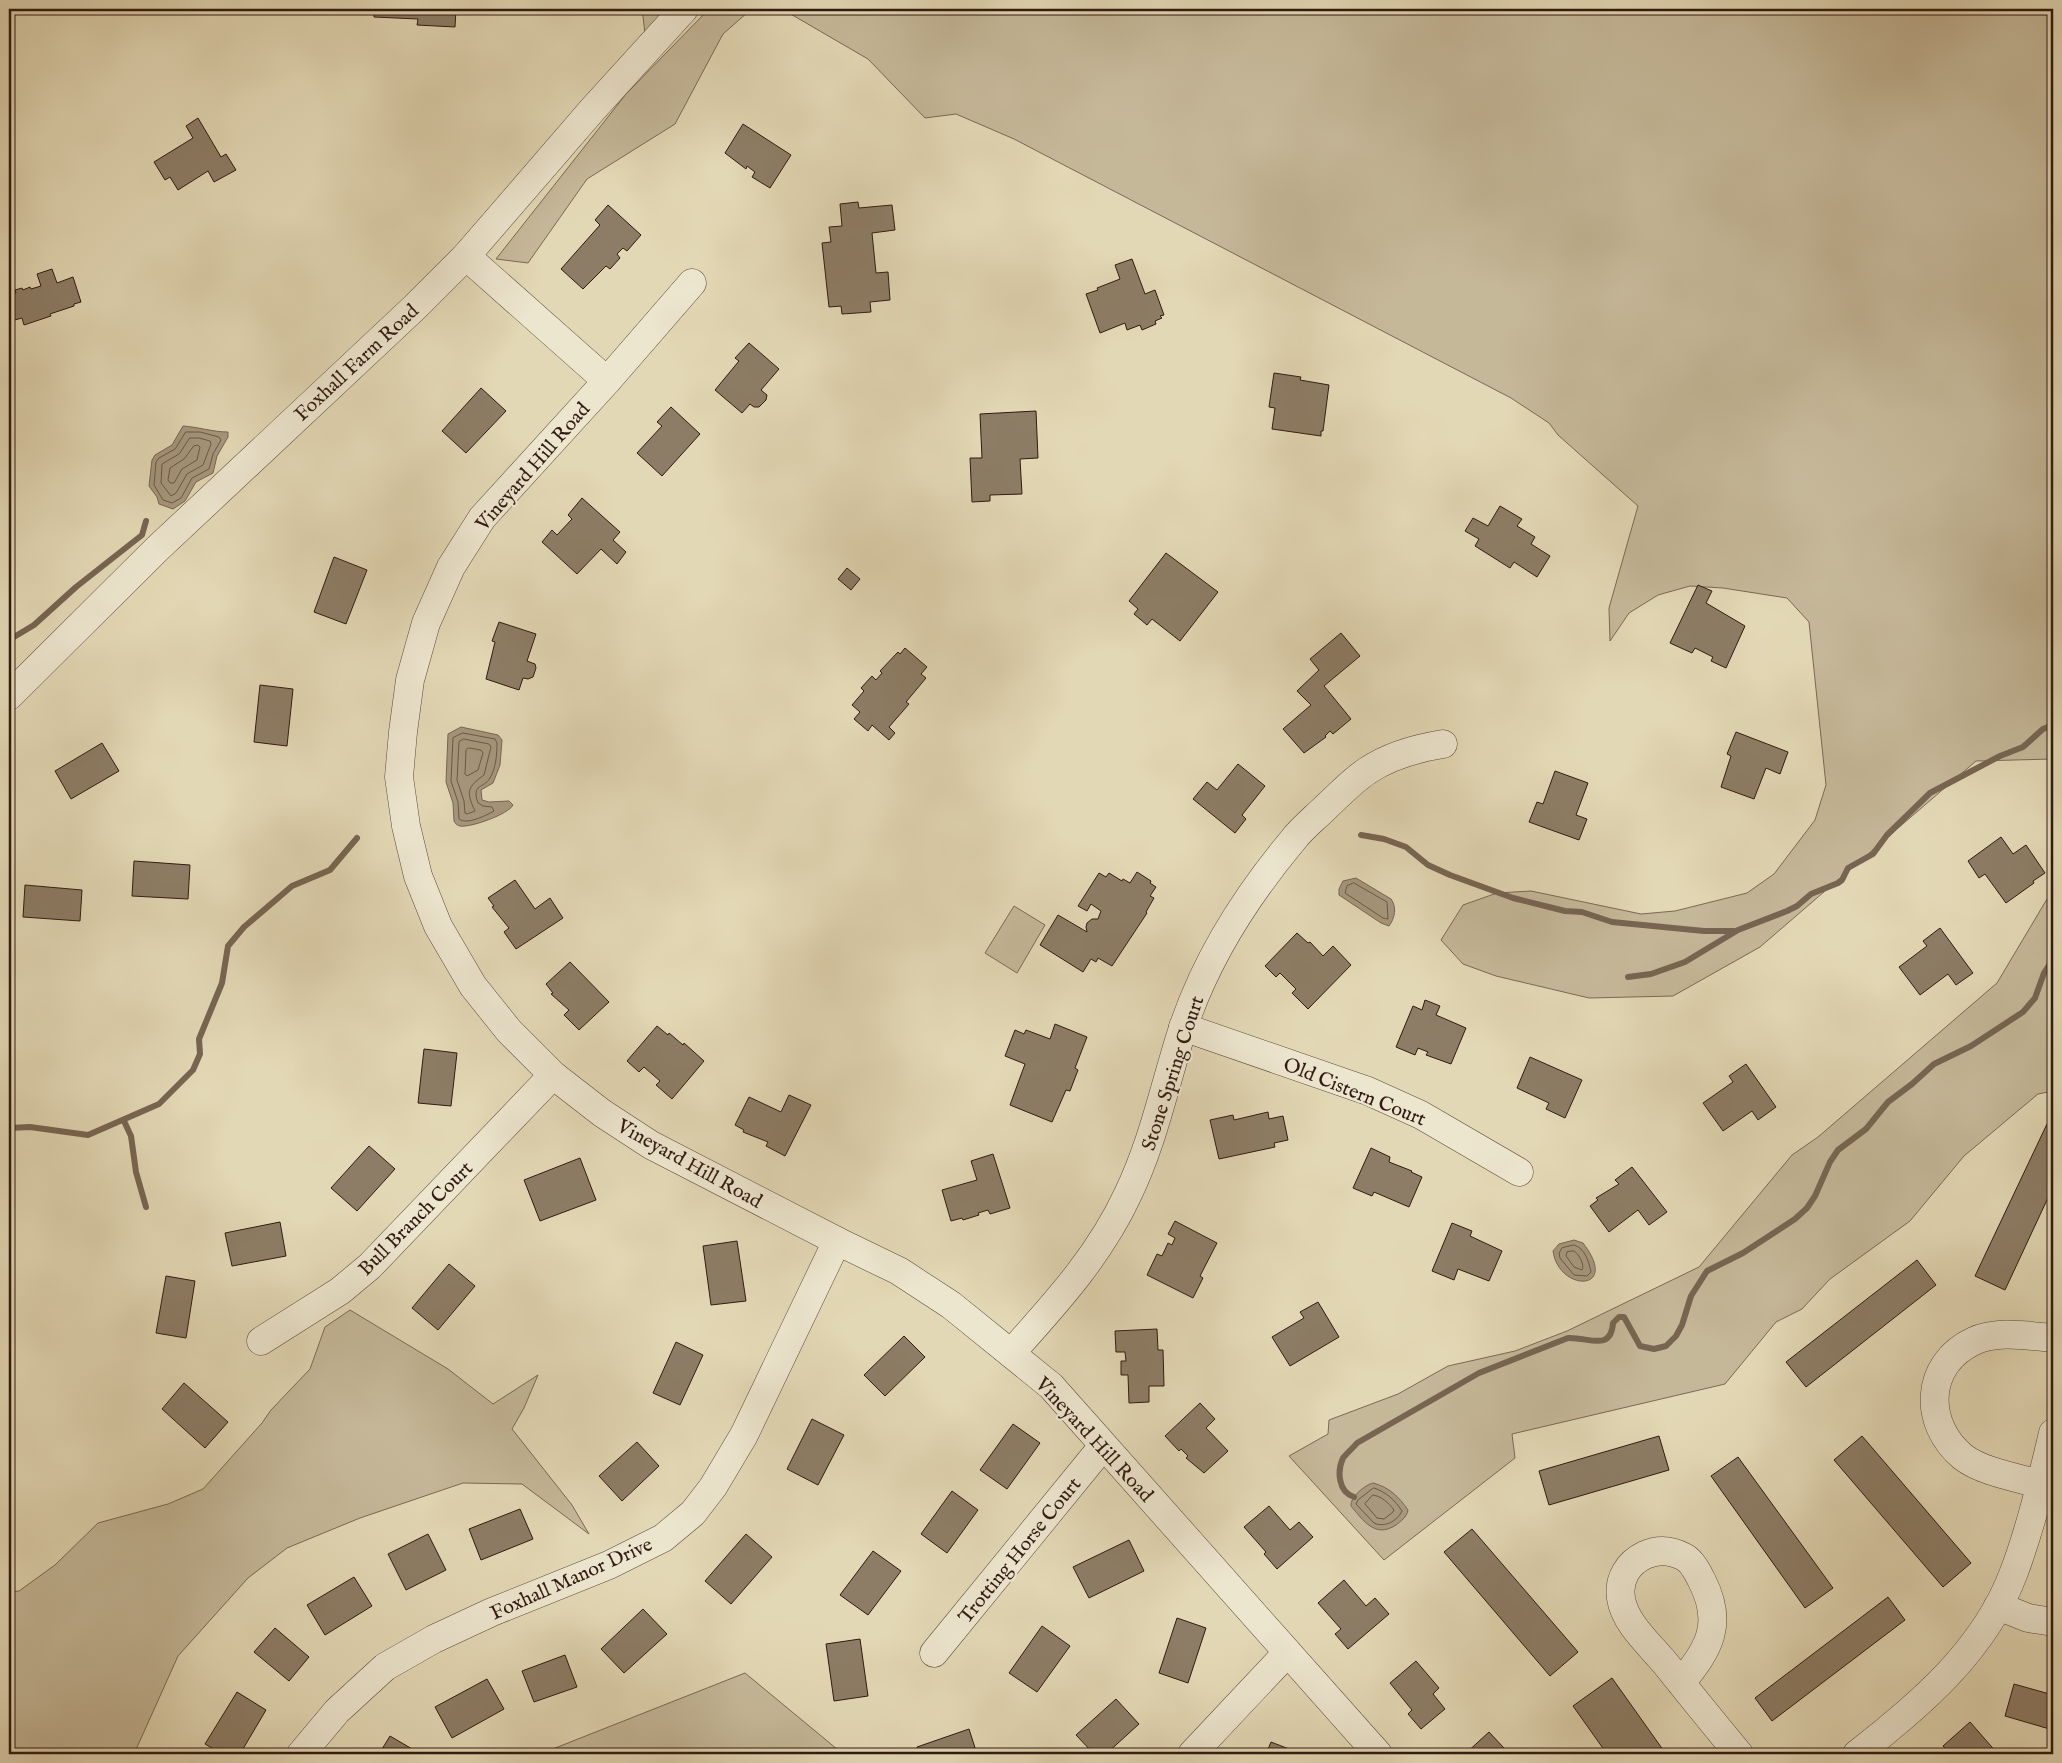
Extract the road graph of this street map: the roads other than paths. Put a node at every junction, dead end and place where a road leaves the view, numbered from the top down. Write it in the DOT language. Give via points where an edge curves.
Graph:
graph roads {
  1 [pos="684,9"];
  2 [pos="472,262"];
  3 [pos="692,283"];
  4 [pos="607,381"];
  5 [pos="9,696"];
  6 [pos="1443,744"];
  7 [pos="1183,1027"];
  8 [pos="553,1075"];
  9 [pos="1518,1172"];
  10 [pos="837,1242"];
  11 [pos="2053,1338"];
  12 [pos="261,1341"];
  13 [pos="1011,1353"];
  14 [pos="2053,1433"];
  15 [pos="1103,1446"];
  16 [pos="2047,1486"];
  17 [pos="1998,1606"];
  18 [pos="2053,1622"];
  19 [pos="1287,1653"];
  20 [pos="934,1654"];
  21 [pos="1681,1683"];
  22 [pos="301,1754"];
  23 [pos="1192,1754"];
  24 [pos="1378,1754"];
  25 [pos="1738,1754"];
  26 [pos="1858,1754"];
  1 -- 2 [label="street, Foxhall Farm Road" via="593,109"];
  2 -- 4 [label="street"];
  2 -- 5 [label="street, Foxhall Farm Road" via="415,306 157,549"];
  3 -- 4 [label="street, Vineyard Hill Road"];
  4 -- 8 [label="street, Vineyard Hill Road" via="482,518 451,567 426,623 410,680 399,777 418,876 438,926 473,986 509,1031"];
  6 -- 7 [label="street, Stone Spring Court" via="1421,747 1367,771 1294,838 1231,926"];
  7 -- 9 [label="street, Old Cistern Court" via="1368,1091 1421,1115"];
  7 -- 13 [label="street, Stone Spring Court" via="1152,1137 1128,1195 1105,1238 1082,1270"];
  8 -- 10 [label="street, Vineyard Hill Road" via="651,1145"];
  8 -- 12 [label="street, Bull Branch Court" via="370,1266 340,1291"];
  10 -- 13 [label="street, Vineyard Hill Road" via="899,1271 952,1305"];
  10 -- 22 [label="street, Foxhall Manor Drive" via="744,1435 713,1487 693,1513 663,1538 609,1565 492,1612 434,1639 385,1667 337,1710"];
  11 -- 16 [label="street" via="2009,1334 1974,1341 1955,1354 1942,1370 1935,1389 1939,1428 1948,1443 1965,1458 1985,1468"];
  13 -- 15 [label="street, Vineyard Hill Road" via="1051,1386"];
  14 -- 16 [label="street"];
  15 -- 19 [label="street, Vineyard Hill Road"];
  15 -- 20 [label="street, Trotting Horse Court"];
  16 -- 17 [label="street"];
  17 -- 18 [label="street" via="2028,1618"];
  17 -- 26 [label="street" via="1977,1639 1944,1679"];
  19 -- 23 [label="street"];
  19 -- 24 [label="street, Vineyard Hill Road"];
  21 -- 25 [label="street"];
}
